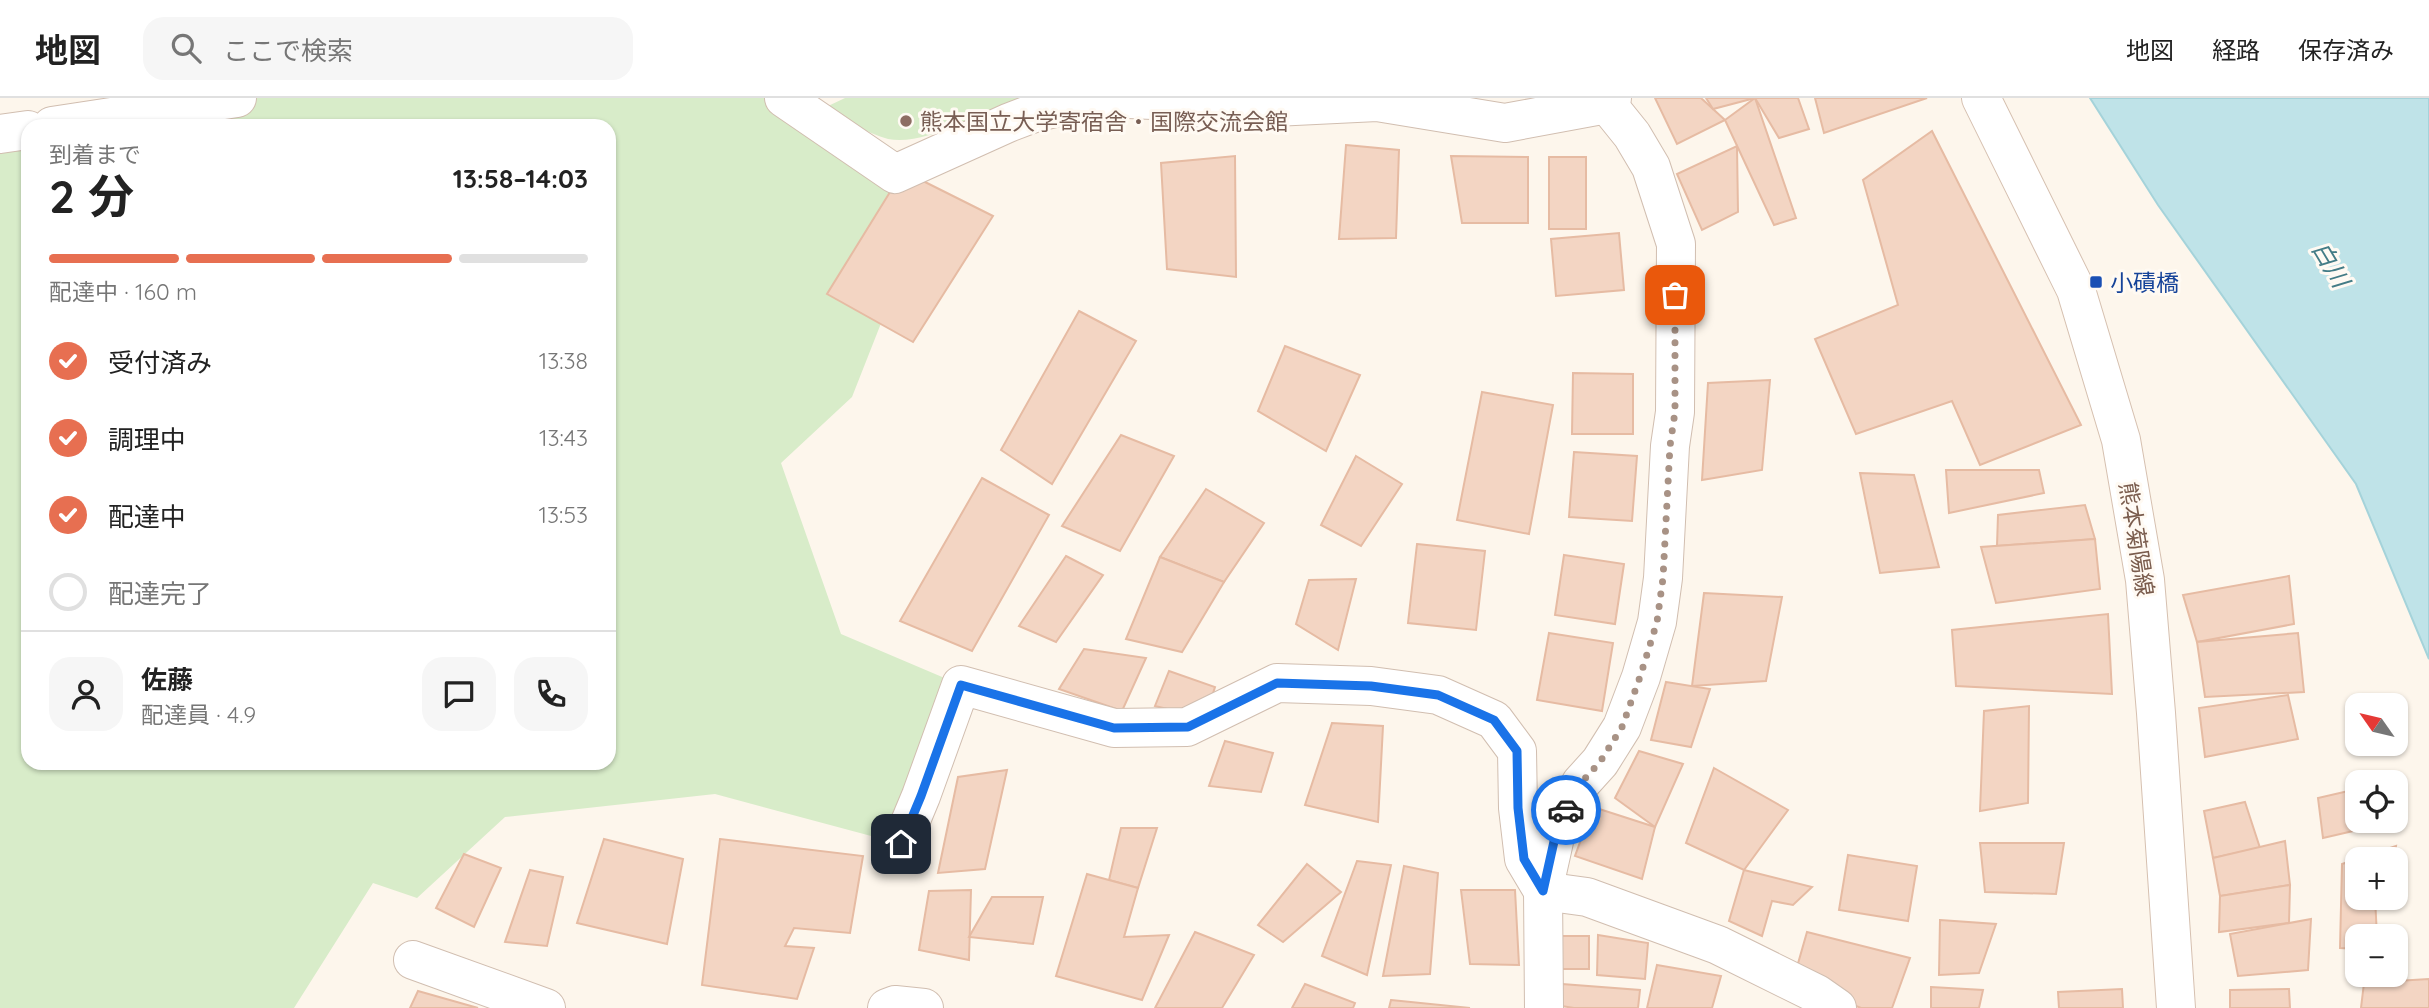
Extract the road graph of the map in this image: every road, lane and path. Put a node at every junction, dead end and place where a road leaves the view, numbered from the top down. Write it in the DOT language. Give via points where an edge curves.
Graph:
graph roads {
  1 [pos="237,98"];
  2 [pos="784,98"];
  3 [pos="1096,98"];
  4 [pos="1105,98"];
  5 [pos="1981,98"];
  6 [pos="1609,101"];
  7 [pos="98,119"];
  8 [pos="21,131"];
  9 [pos="0,134"];
  10 [pos="901,844"];
  11 [pos="1543,891"];
  12 [pos="413,960"];
  13 [pos="546,1008"];
  14 [pos="887,1008"];
  15 [pos="924,1008"];
  16 [pos="1544,1008"];
  17 [pos="1837,1008"];
  18 [pos="2176,1008"];
  1 -- 7 [label="street"];
  2 -- 3 [label="street" via="895,174 1034,113"];
  4 -- 6 [label="street" via="1213,110 1377,102 1505,123"];
  5 -- 18 [label="street, 熊本菊陽線" via="2076,290 2121,440 2145,580"];
  6 -- 11 [label="street" via="1651,167 1676,244 1675,412 1663,578 1657,622 1622,727 1566,810"];
  8 -- 9 [label="street"];
  10 -- 11 [label="street" via="961,685 1114,728 1188,727 1277,683 1371,686 1438,695 1494,720 1517,751 1524,859"];
  11 -- 16 [label="street"];
  11 -- 17 [label="street" via="1587,897 1718,945"];
  12 -- 13 [label="street"];
  14 -- 15 [label="street"];
}
